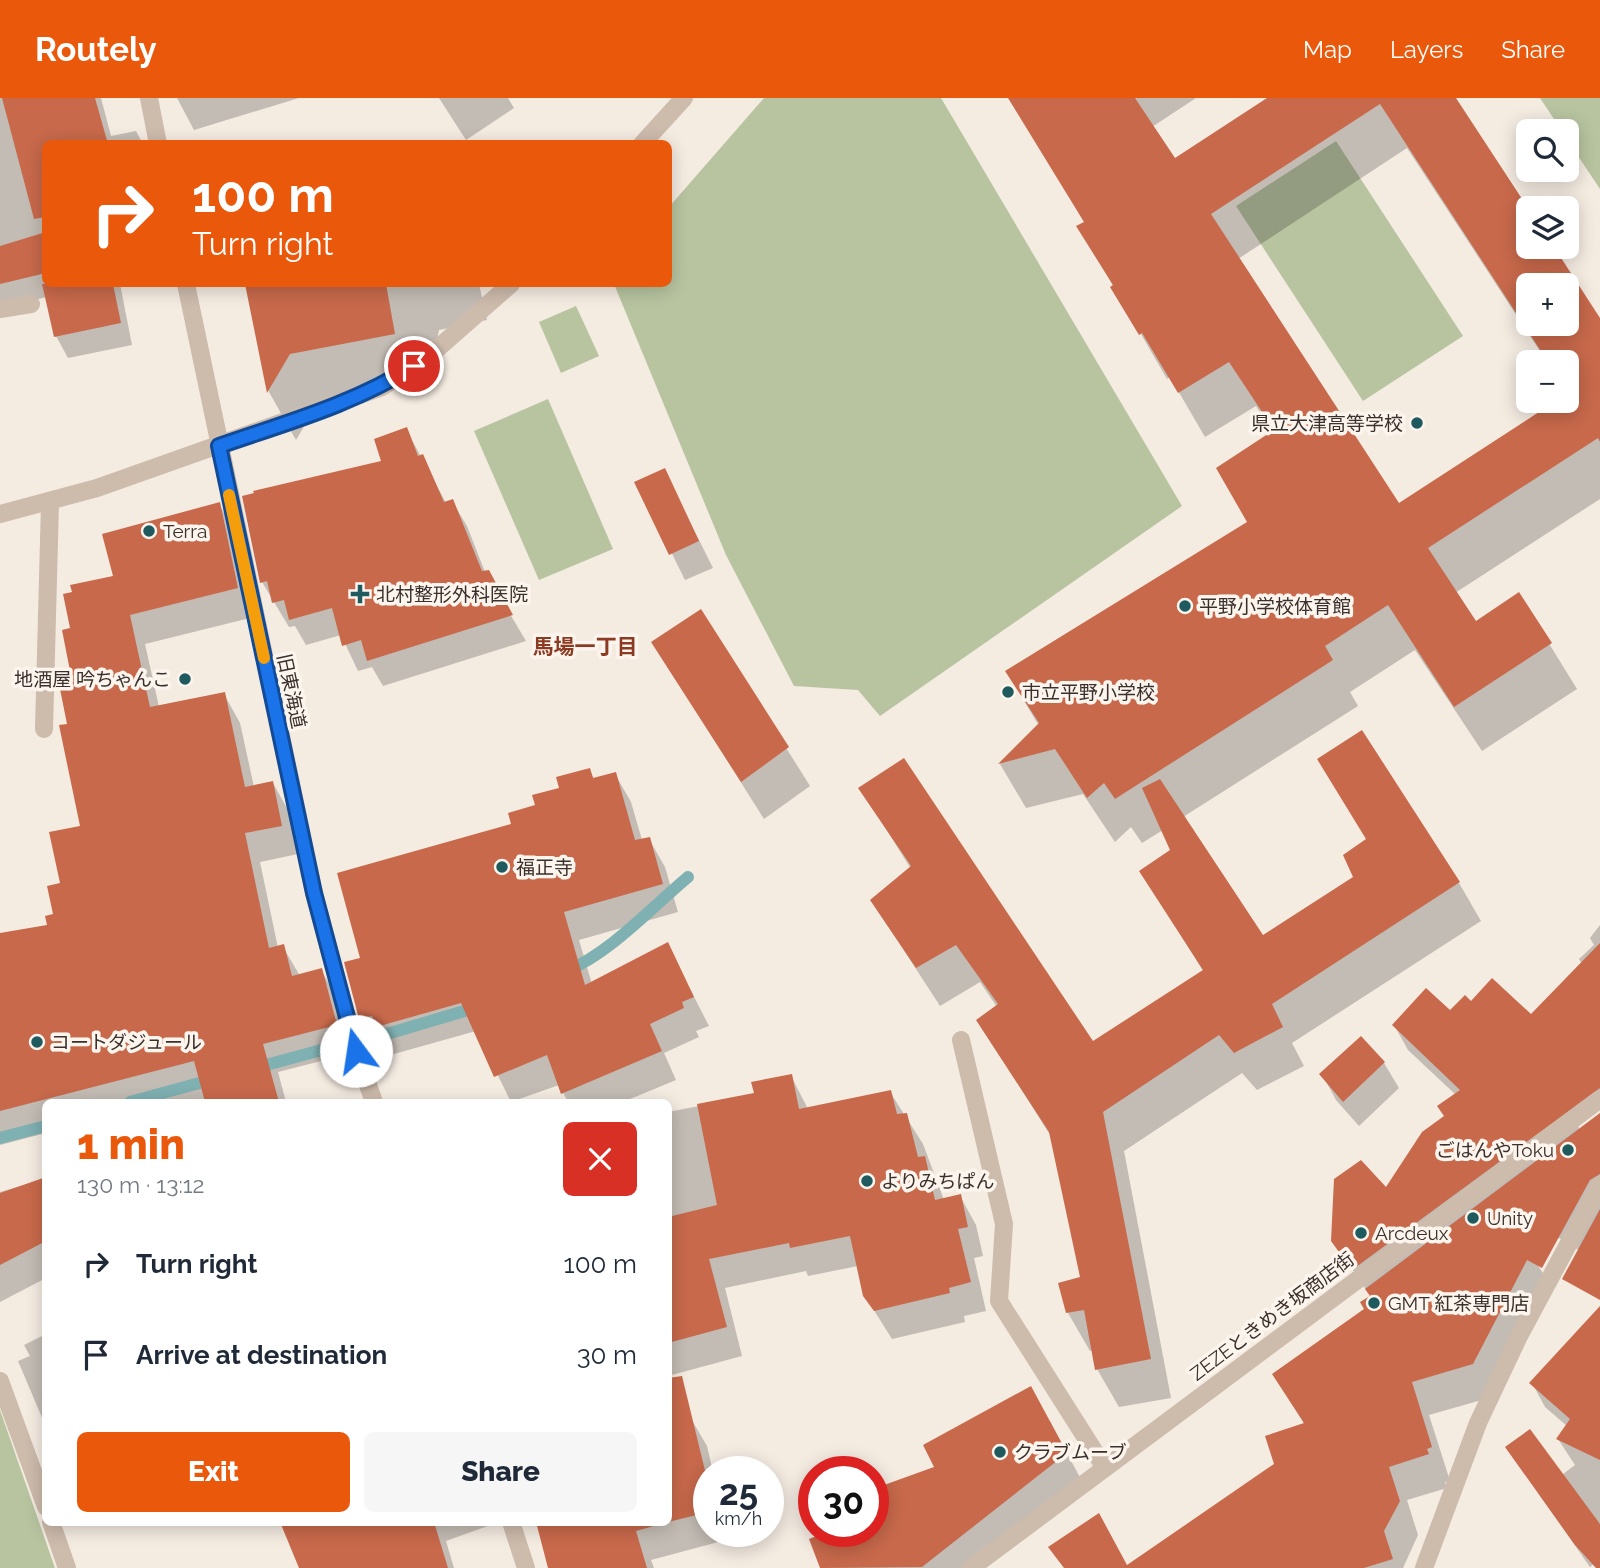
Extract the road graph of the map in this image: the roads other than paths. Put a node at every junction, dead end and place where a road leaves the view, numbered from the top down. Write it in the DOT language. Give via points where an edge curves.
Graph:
graph roads {
  1 [pos="149,98"];
  2 [pos="684,98"];
  3 [pos="157,140"];
  4 [pos="646,140"];
  5 [pos="187,287"];
  6 [pos="508,287"];
  7 [pos="31,304"];
  8 [pos="0,309"];
  9 [pos="219,446"];
  10 [pos="50,503"];
  11 [pos="0,514"];
  12 [pos="44,729"];
  13 [pos="961,1040"];
  14 [pos="373,1099"];
  15 [pos="1600,1100"];
  16 [pos="1600,1185"];
  17 [pos="0,1381"];
  18 [pos="1105,1468"];
  19 [pos="42,1496"];
  20 [pos="52,1526"];
  21 [pos="512,1526"];
  22 [pos="67,1568"];
  23 [pos="526,1568"];
  24 [pos="971,1568"];
  25 [pos="1424,1568"];
  1 -- 3 [label="street"];
  2 -- 4 [label="street"];
  5 -- 9 [label="street, 旧東海道"];
  6 -- 9 [label="street" via="429,356 382,387"];
  7 -- 8 [label="street"];
  9 -- 10 [label="street"];
  9 -- 14 [label="street, 旧東海道" via="314,893"];
  10 -- 11 [label="street"];
  10 -- 12 [label="street"];
  13 -- 18 [label="street" via="1004,1224 999,1301"];
  15 -- 18 [label="street, ZEZEときめき坂商店街"];
  16 -- 25 [label="street" via="1478,1423"];
  17 -- 19 [label="street"];
  18 -- 24 [label="street, ZEZEときめき坂商店街"];
  20 -- 22 [label="street"];
  21 -- 23 [label="street"];
}
